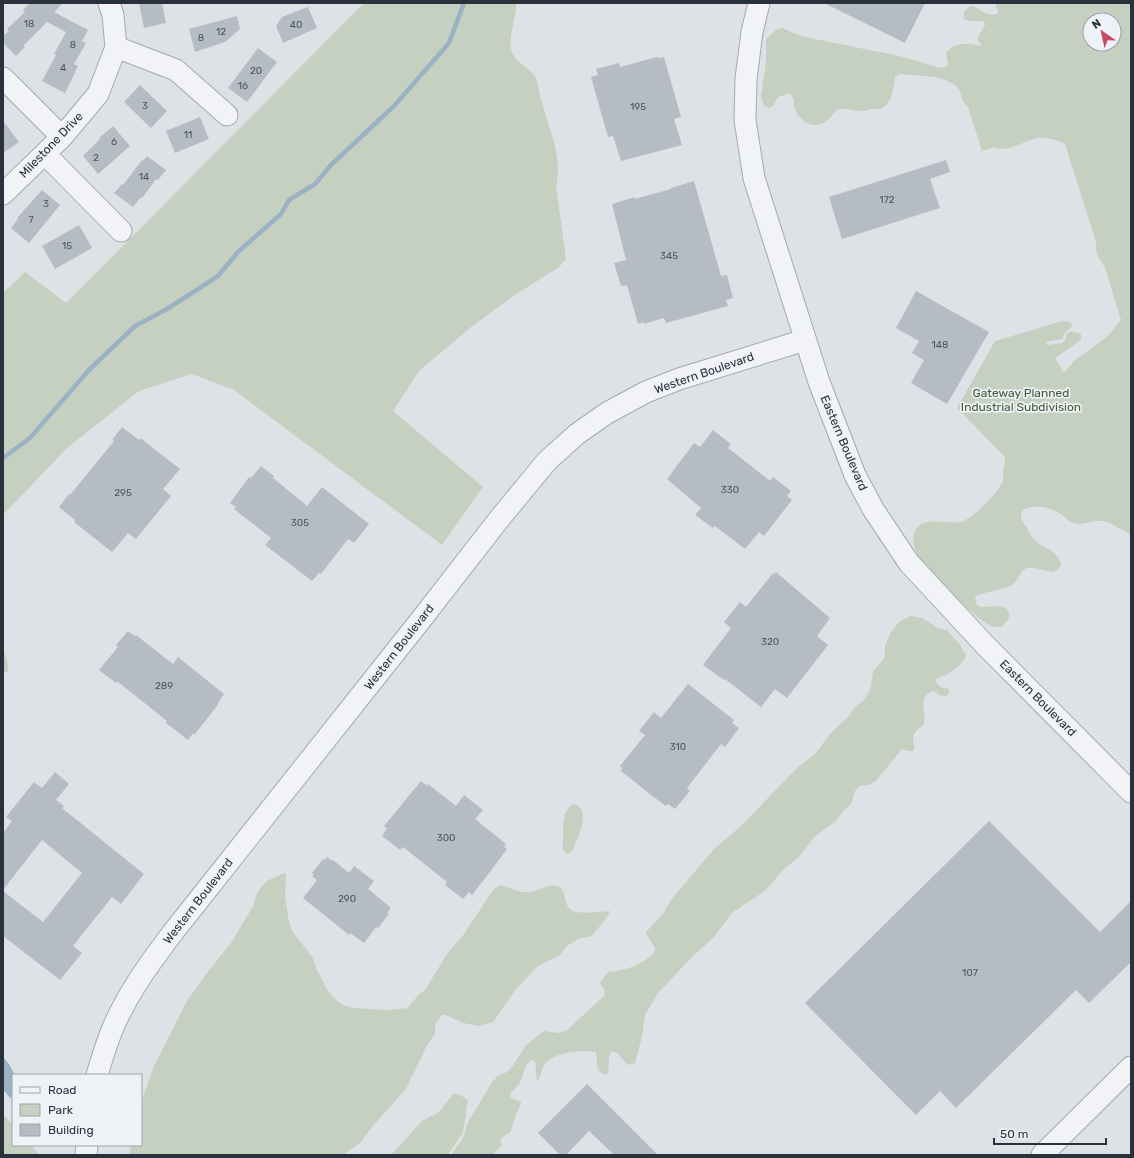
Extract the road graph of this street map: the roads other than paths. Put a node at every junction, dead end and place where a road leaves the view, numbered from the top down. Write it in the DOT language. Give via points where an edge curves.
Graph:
graph roads {
  1 [pos="109,3"];
  2 [pos="759,3"];
  3 [pos="116,47"];
  4 [pos="3,78"];
  5 [pos="227,115"];
  6 [pos="62,137"];
  7 [pos="45,154"];
  8 [pos="3,194"];
  9 [pos="122,231"];
  10 [pos="805,340"];
  11 [pos="1131,792"];
  12 [pos="1131,1067"];
  13 [pos="96,1074"];
  14 [pos="1042,1155"];
  1 -- 3 [label="street, Milestone Drive" via="113,15"];
  2 -- 10 [label="street, Eastern Boulevard" via="752,32 744,120 754,178"];
  3 -- 5 [label="street" via="176,70"];
  3 -- 6 [label="street, Milestone Drive" via="98,94"];
  4 -- 6 [label="street"];
  6 -- 7 [label="street, Milestone Drive"];
  7 -- 8 [label="street, Milestone Drive"];
  7 -- 9 [label="street"];
  10 -- 11 [label="street, Eastern Boulevard" via="855,475 873,509 909,563 986,646"];
  10 -- 13 [label="street, Western Boulevard" via="679,379 646,392 607,413 577,434 547,461 142,974 111,1031"];
  12 -- 14 [label="street"];
}
